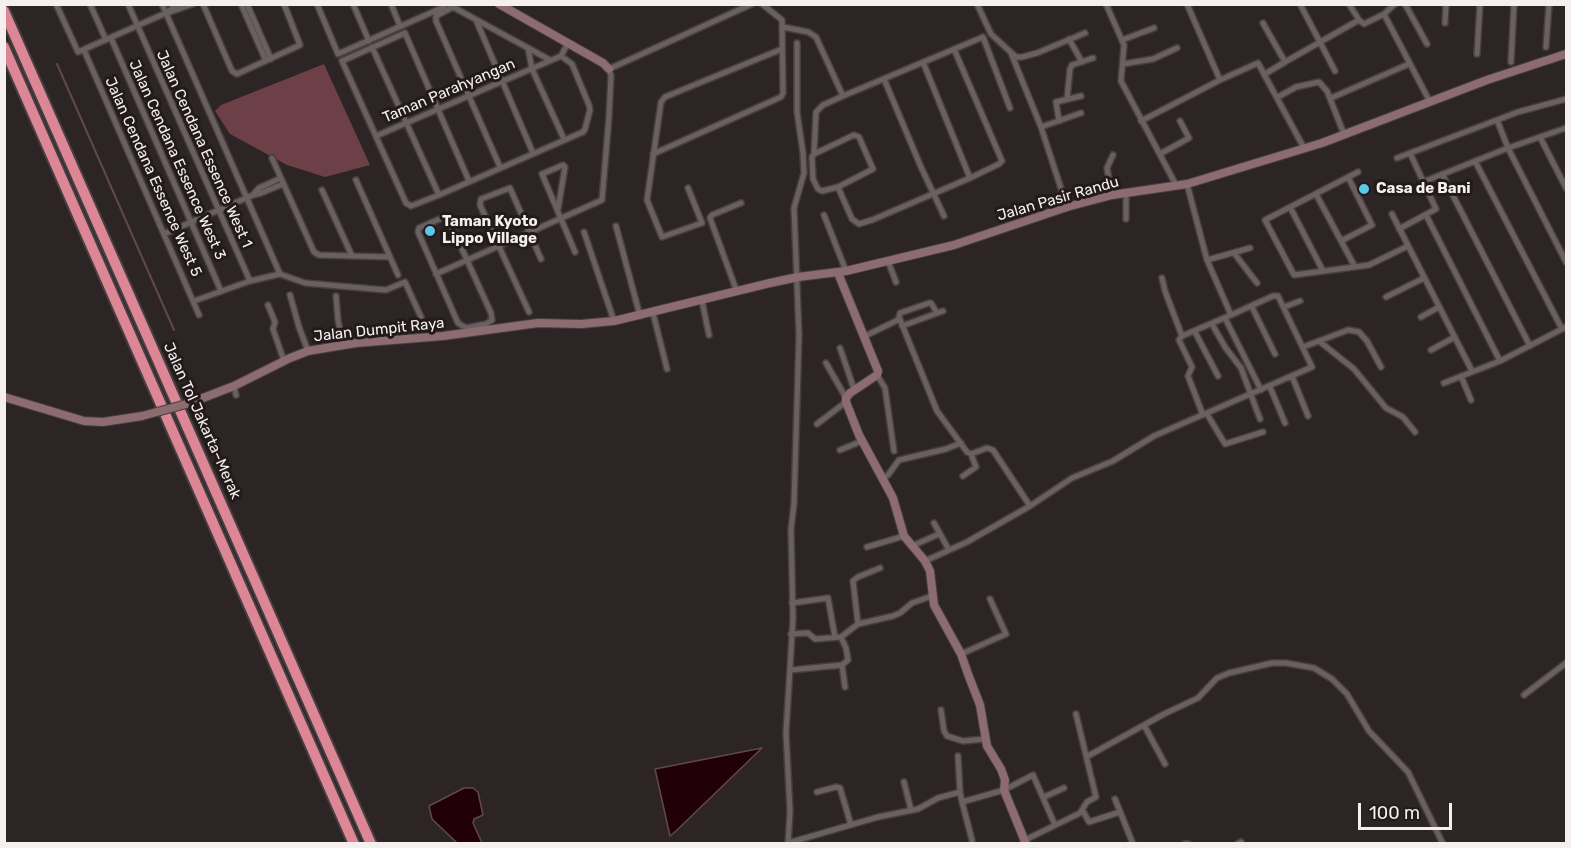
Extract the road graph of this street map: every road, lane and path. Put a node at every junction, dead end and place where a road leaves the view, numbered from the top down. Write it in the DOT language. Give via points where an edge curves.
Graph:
graph roads {
  1 [pos="56,4"];
  2 [pos="90,4"];
  3 [pos="128,4"];
  4 [pos="162,4"];
  5 [pos="178,4"];
  6 [pos="193,4"];
  7 [pos="203,4"];
  8 [pos="241,4"];
  9 [pos="247,4"];
  10 [pos="284,4"];
  11 [pos="317,4"];
  12 [pos="353,4"];
  13 [pos="391,4"];
  14 [pos="429,4"];
  15 [pos="448,4"];
  16 [pos="499,4"];
  17 [pos="752,4"];
  18 [pos="762,4"];
  19 [pos="976,4"];
  20 [pos="1106,4"];
  21 [pos="1187,4"];
  22 [pos="1300,4"];
  23 [pos="1349,4"];
  24 [pos="1395,4"];
  25 [pos="1405,4"];
  26 [pos="1446,4"];
  27 [pos="1480,4"];
  28 [pos="1514,4"];
  29 [pos="1549,4"];
  30 [pos="4,11"];
  31 [pos="432,12"];
  32 [pos="166,13"];
  33 [pos="1384,14"];
  34 [pos="476,20"];
  35 [pos="1359,20"];
  36 [pos="1263,22"];
  37 [pos="1445,23"];
  38 [pos="137,26"];
  39 [pos="400,26"];
  40 [pos="783,27"];
  41 [pos="1154,28"];
  42 [pos="1085,33"];
  43 [pos="108,39"];
  44 [pos="1069,39"];
  45 [pos="369,40"];
  46 [pos="1122,40"];
  47 [pos="1320,42"];
  48 [pos="568,43"];
  49 [pos="797,43"];
  50 [pos="1427,44"];
  51 [pos="4,46"];
  52 [pos="372,47"];
  53 [pos="1546,47"];
  54 [pos="528,48"];
  55 [pos="1177,48"];
  56 [pos="782,49"];
  57 [pos="954,49"];
  58 [pos="84,50"];
  59 [pos="1011,53"];
  60 [pos="1477,54"];
  61 [pos="1566,54"];
  62 [pos="561,56"];
  63 [pos="1093,58"];
  64 [pos="268,60"];
  65 [pos="550,60"];
  66 [pos="923,62"];
  67 [pos="1082,62"];
  68 [pos="1285,62"];
  69 [pos="1511,62"];
  70 [pos="1123,64"];
  71 [pos="1409,64"];
  72 [pos="532,69"];
  73 [pos="609,69"];
  74 [pos="1335,70"];
  75 [pos="1265,74"];
  76 [pos="884,79"];
  77 [pos="1220,80"];
  78 [pos="502,82"];
  79 [pos="471,95"];
  80 [pos="843,96"];
  81 [pos="1081,96"];
  82 [pos="1278,97"];
  83 [pos="1331,98"];
  84 [pos="1067,99"];
  85 [pos="1566,99"];
  86 [pos="1430,102"];
  87 [pos="1010,108"];
  88 [pos="438,109"];
  89 [pos="1081,112"];
  90 [pos="1497,120"];
  91 [pos="1059,121"];
  92 [pos="1141,121"];
  93 [pos="1180,121"];
  94 [pos="406,122"];
  95 [pos="1041,127"];
  96 [pos="1566,128"];
  97 [pos="1344,134"];
  98 [pos="376,136"];
  99 [pos="1540,137"];
  100 [pos="564,139"];
  101 [pos="1304,148"];
  102 [pos="1508,148"];
  103 [pos="533,153"];
  104 [pos="1410,153"];
  105 [pos="653,154"];
  106 [pos="814,154"];
  107 [pos="1160,154"];
  108 [pos="1113,155"];
  109 [pos="272,158"];
  110 [pos="1397,158"];
  111 [pos="1475,161"];
  112 [pos="500,167"];
  113 [pos="1358,172"];
  114 [pos="1443,174"];
  115 [pos="1348,177"];
  116 [pos="970,178"];
  117 [pos="356,180"];
  118 [pos="282,181"];
  119 [pos="470,181"];
  120 [pos="1424,182"];
  121 [pos="1187,184"];
  122 [pos="1176,185"];
  123 [pos="838,187"];
  124 [pos="688,188"];
  125 [pos="1566,188"];
  126 [pos="322,190"];
  127 [pos="1126,193"];
  128 [pos="933,194"];
  129 [pos="1316,194"];
  130 [pos="439,195"];
  131 [pos="1113,195"];
  132 [pos="250,196"];
  133 [pos="741,203"];
  134 [pos="1067,207"];
  135 [pos="1290,207"];
  136 [pos="558,209"];
  137 [pos="217,210"];
  138 [pos="1392,214"];
  139 [pos="824,215"];
  140 [pos="1426,215"];
  141 [pos="944,216"];
  142 [pos="562,219"];
  143 [pos="1126,219"];
  144 [pos="190,222"];
  145 [pos="616,226"];
  146 [pos="1399,229"];
  147 [pos="584,232"];
  148 [pos="530,233"];
  149 [pos="164,234"];
  150 [pos="1341,242"];
  151 [pos="1408,246"];
  152 [pos="499,247"];
  153 [pos="1250,248"];
  154 [pos="575,252"];
  155 [pos="1234,253"];
  156 [pos="352,256"];
  157 [pos="390,257"];
  158 [pos="541,259"];
  159 [pos="467,260"];
  160 [pos="1207,260"];
  161 [pos="888,261"];
  162 [pos="1566,262"];
  163 [pos="1355,267"];
  164 [pos="1323,271"];
  165 [pos="842,272"];
  166 [pos="280,274"];
  167 [pos="435,274"];
  168 [pos="398,275"];
  169 [pos="798,277"];
  170 [pos="1162,278"];
  171 [pos="1424,278"];
  172 [pos="250,281"];
  173 [pos="896,282"];
  174 [pos="1257,283"];
  175 [pos="221,291"];
  176 [pos="738,292"];
  177 [pos="290,295"];
  178 [pos="336,296"];
  179 [pos="1386,297"];
  180 [pos="194,301"];
  181 [pos="702,301"];
  182 [pos="1300,301"];
  183 [pos="268,305"];
  184 [pos="1252,307"];
  185 [pos="1284,307"];
  186 [pos="1440,307"];
  187 [pos="529,312"];
  188 [pos="653,313"];
  189 [pos="200,315"];
  190 [pos="640,316"];
  191 [pos="421,317"];
  192 [pos="1228,317"];
  193 [pos="1421,317"];
  194 [pos="614,321"];
  195 [pos="901,322"];
  196 [pos="581,324"];
  197 [pos="1212,324"];
  198 [pos="1564,328"];
  199 [pos="1195,332"];
  200 [pos="710,335"];
  201 [pos="865,336"];
  202 [pos="1182,336"];
  203 [pos="1455,337"];
  204 [pos="1318,341"];
  205 [pos="343,345"];
  206 [pos="1530,346"];
  207 [pos="1303,347"];
  208 [pos="840,348"];
  209 [pos="1431,350"];
  210 [pos="308,351"];
  211 [pos="1275,354"];
  212 [pos="284,361"];
  213 [pos="1500,361"];
  214 [pos="826,363"];
  215 [pos="1381,367"];
  216 [pos="667,369"];
  217 [pos="1472,371"];
  218 [pos="877,375"];
  219 [pos="1218,376"];
  220 [pos="1292,376"];
  221 [pos="1461,376"];
  222 [pos="1444,383"];
  223 [pos="234,386"];
  224 [pos="1270,387"];
  225 [pos="854,389"];
  226 [pos="1261,390"];
  227 [pos="236,395"];
  228 [pos="1252,395"];
  229 [pos="4,397"];
  230 [pos="846,400"];
  231 [pos="1471,400"];
  232 [pos="1205,415"];
  233 [pos="1308,416"];
  234 [pos="1260,419"];
  235 [pos="1285,423"];
  236 [pos="817,424"];
  237 [pos="1263,432"];
  238 [pos="1415,432"];
  239 [pos="862,441"];
  240 [pos="961,443"];
  241 [pos="840,450"];
  242 [pos="894,451"];
  243 [pos="971,454"];
  244 [pos="963,476"];
  245 [pos="882,478"];
  246 [pos="1030,506"];
  247 [pos="934,523"];
  248 [pos="939,534"];
  249 [pos="904,536"];
  250 [pos="912,546"];
  251 [pos="867,547"];
  252 [pos="949,550"];
  253 [pos="925,561"];
  254 [pos="879,568"];
  255 [pos="932,596"];
  256 [pos="990,599"];
  257 [pos="792,603"];
  258 [pos="858,624"];
  259 [pos="791,634"];
  260 [pos="838,637"];
  261 [pos="961,654"];
  262 [pos="1566,663"];
  263 [pos="842,665"];
  264 [pos="790,670"];
  265 [pos="844,687"];
  266 [pos="1524,695"];
  267 [pos="941,710"];
  268 [pos="1077,714"];
  269 [pos="1144,725"];
  270 [pos="985,739"];
  271 [pos="958,756"];
  272 [pos="1088,756"];
  273 [pos="1165,764"];
  274 [pos="904,782"];
  275 [pos="1064,788"];
  276 [pos="1004,790"];
  277 [pos="817,792"];
  278 [pos="960,792"];
  279 [pos="1044,797"];
  280 [pos="1114,799"];
  281 [pos="962,802"];
  282 [pos="911,810"];
  283 [pos="1083,811"];
  284 [pos="1120,812"];
  285 [pos="851,825"];
  286 [pos="1055,825"];
  287 [pos="809,840"];
  288 [pos="972,840"];
  289 [pos="1025,842"];
  290 [pos="354,843"];
  291 [pos="371,843"];
  292 [pos="788,843"];
  293 [pos="1134,843"];
  294 [pos="1443,843"];
  1 -- 58 [label="street, Jalan Cendana Essence West 5" via="78,52"];
  2 -- 43 [label="street, Jalan Cendana Essence West 3"];
  3 -- 38 [label="street, Jalan Cendana Essence West 1"];
  4 -- 32 [label="street"];
  5 -- 32 [label="street"];
  6 -- 32 [label="street"];
  7 -- 64 [label="street" via="234,74"];
  8 -- 64 [label="street"];
  9 -- 64 [label="street"];
  10 -- 64 [label="street" via="300,45"];
  11 -- 45 [label="street" via="338,54"];
  12 -- 45 [label="street"];
  13 -- 39 [label="street"];
  14 -- 31 [label="street"];
  15 -- 31 [label="street"];
  16 -- 48 [label="main road"];
  17 -- 73 [label="street"];
  18 -- 40 [label="street" via="782,20"];
  19 -- 59 [label="street" via="991,34"];
  20 -- 46 [label="street"];
  21 -- 77 [label="street"];
  22 -- 47 [label="street"];
  23 -- 35 [label="street"];
  24 -- 33 [label="street"];
  25 -- 50 [label="street"];
  26 -- 37 [label="street"];
  27 -- 60 [label="street"];
  28 -- 69 [label="street"];
  29 -- 53 [label="street"];
  30 -- 291 [label="highway, Jalan Tol Jakarta–Merak"];
  31 -- 39 [label="street"];
  32 -- 38 [label="street"];
  32 -- 132 [label="street"];
  33 -- 35 [label="street" via="1364,24"];
  33 -- 71 [label="street"];
  34 -- 54 [label="street"];
  34 -- 78 [label="street"];
  34 -- 79 [label="street" via="452,7 436,18"];
  35 -- 47 [label="street"];
  36 -- 68 [label="street"];
  38 -- 43 [label="street"];
  38 -- 137 [label="street, Jalan Cendana Essence West 1"];
  39 -- 45 [label="street"];
  40 -- 56 [label="street"];
  40 -- 80 [label="street" via="816,37"];
  41 -- 46 [label="street"];
  42 -- 44 [label="street"];
  43 -- 58 [label="street"];
  43 -- 144 [label="street, Jalan Cendana Essence West 3"];
  44 -- 59 [label="street" via="1022,57"];
  44 -- 67 [label="street"];
  46 -- 70 [label="street"];
  47 -- 68 [label="street"];
  47 -- 74 [label="street"];
  48 -- 62 [label="street"];
  48 -- 73 [label="main road"];
  49 -- 169 [label="street" via="797,112 804,173 794,208"];
  51 -- 290 [label="highway, Jalan Tol Jakarta–Merak"];
  52 -- 88 [label="street" via="405,33"];
  52 -- 94 [label="street"];
  52 -- 98 [label="street" via="342,61"];
  54 -- 65 [label="street"];
  54 -- 72 [label="street"];
  55 -- 70 [label="street" via="1153,59"];
  56 -- 105 [label="street" via="663,99"];
  56 -- 105 [label="street" via="781,98"];
  57 -- 66 [label="street"];
  57 -- 87 [label="street" via="983,37"];
  57 -- 116 [label="street" via="1002,161"];
  58 -- 149 [label="street, Jalan Cendana Essence West 5"];
  59 -- 95 [label="street"];
  61 -- 86 [label="main road, Jalan Pasir Randu"];
  62 -- 65 [label="street, Taman Parahyangan"];
  62 -- 100 [label="street" via="572,64 590,110 585,129"];
  63 -- 67 [label="street"];
  65 -- 72 [label="street, Taman Parahyangan"];
  66 -- 76 [label="street"];
  66 -- 116 [label="street"];
  67 -- 84 [label="street" via="1070,69"];
  68 -- 75 [label="street"];
  70 -- 92 [label="street" via="1121,81"];
  71 -- 83 [label="street"];
  71 -- 86 [label="street"];
  72 -- 78 [label="street, Taman Parahyangan"];
  72 -- 100 [label="street"];
  73 -- 142 [label="street" via="604,196 598,203"];
  75 -- 77 [label="street" via="1258,63"];
  75 -- 82 [label="street"];
  76 -- 80 [label="street"];
  76 -- 128 [label="street"];
  77 -- 92 [label="street"];
  78 -- 79 [label="street, Taman Parahyangan"];
  78 -- 103 [label="street"];
  79 -- 88 [label="street, Taman Parahyangan"];
  79 -- 112 [label="street"];
  80 -- 106 [label="street" via="816,112"];
  81 -- 84 [label="street"];
  82 -- 83 [label="street" via="1296,87 1319,82"];
  82 -- 101 [label="street"];
  83 -- 97 [label="street"];
  84 -- 91 [label="street" via="1056,102"];
  85 -- 90 [label="street"];
  86 -- 97 [label="main road, Jalan Pasir Randu"];
  88 -- 94 [label="street, Taman Parahyangan"];
  88 -- 119 [label="street"];
  89 -- 91 [label="street"];
  90 -- 102 [label="street"];
  90 -- 104 [label="street"];
  91 -- 95 [label="street"];
  92 -- 107 [label="street"];
  93 -- 107 [label="street" via="1189,138"];
  94 -- 98 [label="street, Taman Parahyangan"];
  94 -- 130 [label="street"];
  95 -- 134 [label="street"];
  96 -- 99 [label="street"];
  97 -- 101 [label="main road, Jalan Pasir Randu"];
  98 -- 130 [label="street" via="408,204 414,206"];
  99 -- 102 [label="street"];
  99 -- 125 [label="street"];
  100 -- 103 [label="street"];
  101 -- 121 [label="main road, Jalan Pasir Randu"];
  102 -- 111 [label="street"];
  102 -- 162 [label="street"];
  103 -- 112 [label="street"];
  104 -- 110 [label="street"];
  104 -- 120 [label="street"];
  105 -- 124 [label="street" via="646,200 662,237 702,223"];
  106 -- 123 [label="street" via="813,179 818,189"];
  106 -- 123 [label="street" via="854,135 859,137 873,169"];
  107 -- 122 [label="street"];
  108 -- 131 [label="street" via="1107,168"];
  109 -- 118 [label="street"];
  111 -- 114 [label="street"];
  111 -- 198 [label="street"];
  112 -- 119 [label="street"];
  113 -- 115 [label="street"];
  114 -- 120 [label="street"];
  114 -- 206 [label="street"];
  115 -- 129 [label="street"];
  115 -- 150 [label="street" via="1372,225"];
  116 -- 128 [label="street"];
  117 -- 157 [label="street"];
  118 -- 132 [label="street"];
  118 -- 156 [label="street" via="314,252"];
  119 -- 130 [label="street"];
  120 -- 140 [label="street" via="1436,209"];
  121 -- 122 [label="main road, Jalan Pasir Randu"];
  121 -- 160 [label="street"];
  122 -- 127 [label="main road, Jalan Pasir Randu"];
  123 -- 128 [label="street" via="852,219 859,224"];
  126 -- 156 [label="street"];
  127 -- 131 [label="main road, Jalan Pasir Randu"];
  127 -- 143 [label="street"];
  128 -- 141 [label="street"];
  129 -- 135 [label="street"];
  129 -- 150 [label="street"];
  131 -- 134 [label="main road, Jalan Pasir Randu"];
  132 -- 137 [label="street"];
  132 -- 166 [label="street"];
  133 -- 176 [label="street" via="710,218"];
  134 -- 161 [label="main road, Jalan Pasir Randu" via="954,245"];
  135 -- 164 [label="street"];
  135 -- 164 [label="street" via="1265,220 1294,275"];
  136 -- 136 [label="street" via="542,174 563,165 565,167"];
  136 -- 142 [label="street"];
  137 -- 144 [label="street"];
  137 -- 172 [label="street, Jalan Cendana Essence West 1"];
  138 -- 146 [label="street"];
  139 -- 165 [label="street"];
  140 -- 146 [label="street"];
  140 -- 213 [label="street"];
  142 -- 148 [label="street"];
  142 -- 154 [label="street"];
  144 -- 149 [label="street"];
  144 -- 175 [label="street, Jalan Cendana Essence West 3"];
  145 -- 190 [label="street"];
  146 -- 151 [label="street"];
  147 -- 194 [label="street"];
  148 -- 152 [label="street"];
  148 -- 152 [label="street" via="510,188 482,199 480,205"];
  148 -- 158 [label="street"];
  149 -- 180 [label="street, Jalan Cendana Essence West 5"];
  150 -- 163 [label="street"];
  151 -- 163 [label="street" via="1369,265"];
  151 -- 171 [label="street"];
  152 -- 159 [label="street"];
  152 -- 187 [label="street"];
  153 -- 155 [label="street"];
  155 -- 160 [label="street"];
  155 -- 174 [label="street"];
  156 -- 157 [label="street"];
  157 -- 168 [label="street"];
  159 -- 167 [label="street"];
  159 -- 167 [label="street" via="448,218 444,217 417,231"];
  159 -- 167 [label="street" via="491,313 492,320 486,324 461,326"];
  160 -- 192 [label="street"];
  161 -- 165 [label="main road, Jalan Pasir Randu"];
  161 -- 173 [label="street"];
  163 -- 164 [label="street"];
  165 -- 169 [label="main road, Jalan Pasir Randu"];
  165 -- 201 [label="main road"];
  166 -- 172 [label="street"];
  166 -- 191 [label="street" via="305,284 386,290 405,282"];
  169 -- 176 [label="main road, Jalan Pasir Randu"];
  169 -- 257 [label="street"];
  170 -- 202 [label="street"];
  171 -- 179 [label="street"];
  171 -- 186 [label="street"];
  172 -- 175 [label="street"];
  175 -- 180 [label="street"];
  176 -- 181 [label="main road, Jalan Pasir Randu"];
  177 -- 210 [label="street"];
  178 -- 205 [label="street"];
  180 -- 189 [label="street, Jalan Cendana Essence West 5"];
  181 -- 188 [label="main road, Jalan Pasir Randu"];
  181 -- 200 [label="street"];
  182 -- 185 [label="street"];
  183 -- 212 [label="street"];
  184 -- 185 [label="street" via="1276,295"];
  184 -- 192 [label="street"];
  184 -- 211 [label="street"];
  185 -- 207 [label="street"];
  186 -- 193 [label="street"];
  186 -- 203 [label="street"];
  188 -- 190 [label="main road, Jalan Pasir Randu"];
  188 -- 216 [label="street"];
  190 -- 194 [label="main road, Jalan Pasir Randu"];
  192 -- 197 [label="street"];
  192 -- 226 [label="street"];
  194 -- 196 [label="main road, Jalan Pasir Randu"];
  195 -- 195 [label="street" via="940,312 929,303 900,313"];
  195 -- 201 [label="street"];
  195 -- 240 [label="street" via="937,411"];
  196 -- 205 [label="main road, Jalan Dumpit Raya" via="538,323"];
  197 -- 199 [label="street"];
  197 -- 228 [label="street" via="1241,368"];
  198 -- 206 [label="street"];
  199 -- 202 [label="street"];
  199 -- 219 [label="street"];
  201 -- 218 [label="main road"];
  202 -- 232 [label="street" via="1179,342 1192,367 1188,376"];
  203 -- 209 [label="street"];
  203 -- 217 [label="street"];
  204 -- 207 [label="street"];
  204 -- 215 [label="street" via="1348,330 1359,332"];
  204 -- 238 [label="street" via="1354,369 1386,408 1402,417"];
  205 -- 210 [label="main road, Jalan Dumpit Raya"];
  206 -- 213 [label="street"];
  207 -- 220 [label="street" via="1312,367"];
  208 -- 225 [label="street"];
  210 -- 212 [label="main road, Jalan Dumpit Raya"];
  212 -- 223 [label="main road, Jalan Dumpit Raya"];
  213 -- 217 [label="street"];
  214 -- 230 [label="street"];
  217 -- 221 [label="street"];
  218 -- 225 [label="main road"];
  218 -- 242 [label="street" via="885,388"];
  220 -- 224 [label="street"];
  220 -- 233 [label="street"];
  221 -- 222 [label="street"];
  221 -- 231 [label="street"];
  223 -- 227 [label="street"];
  223 -- 229 [label="main road, Jalan Dumpit Raya, bridge" via="190,403 103,422 84,421"];
  224 -- 226 [label="street"];
  224 -- 235 [label="street"];
  225 -- 230 [label="main road"];
  226 -- 228 [label="street"];
  228 -- 232 [label="street"];
  228 -- 234 [label="street"];
  230 -- 236 [label="street"];
  230 -- 239 [label="main road"];
  232 -- 237 [label="street" via="1224,444"];
  232 -- 246 [label="street" via="1072,478"];
  239 -- 241 [label="street"];
  239 -- 245 [label="main road"];
  240 -- 243 [label="street"];
  240 -- 245 [label="street" via="899,460"];
  243 -- 244 [label="street" via="976,467"];
  243 -- 246 [label="street" via="991,447"];
  245 -- 249 [label="main road" via="893,498"];
  246 -- 252 [label="street"];
  247 -- 248 [label="street"];
  248 -- 250 [label="street"];
  248 -- 252 [label="street"];
  249 -- 250 [label="main road"];
  249 -- 251 [label="street"];
  250 -- 253 [label="main road"];
  252 -- 253 [label="street"];
  253 -- 255 [label="main road"];
  254 -- 258 [label="street" via="853,581"];
  255 -- 258 [label="street" via="893,616"];
  255 -- 261 [label="main road"];
  256 -- 261 [label="street" via="1006,634"];
  257 -- 259 [label="street"];
  257 -- 260 [label="street" via="828,598"];
  258 -- 260 [label="street"];
  259 -- 260 [label="street" via="808,633 815,639"];
  259 -- 264 [label="street"];
  260 -- 263 [label="street" via="848,660"];
  261 -- 270 [label="main road" via="979,702"];
  262 -- 266 [label="street"];
  263 -- 264 [label="street"];
  263 -- 265 [label="street"];
  264 -- 292 [label="street" via="786,733"];
  267 -- 270 [label="street" via="947,736 963,741"];
  268 -- 272 [label="street"];
  269 -- 272 [label="street"];
  269 -- 273 [label="street"];
  269 -- 294 [label="street" via="1198,698 1217,678 1229,673 1272,663 1314,668 1347,694 1369,731 1408,772"];
  270 -- 276 [label="main road" via="1001,769"];
  271 -- 278 [label="street"];
  272 -- 283 [label="street" via="1096,797 1087,802"];
  274 -- 282 [label="street"];
  275 -- 279 [label="street"];
  276 -- 279 [label="street" via="1033,775"];
  276 -- 281 [label="street"];
  276 -- 289 [label="main road"];
  277 -- 285 [label="street" via="840,788"];
  278 -- 281 [label="street"];
  278 -- 282 [label="street"];
  279 -- 286 [label="street"];
  280 -- 284 [label="street"];
  281 -- 288 [label="street"];
  282 -- 285 [label="street"];
  283 -- 284 [label="street" via="1089,822"];
  283 -- 286 [label="street"];
  284 -- 293 [label="street"];
  285 -- 287 [label="street"];
  286 -- 289 [label="street"];
  287 -- 292 [label="street"];
}
